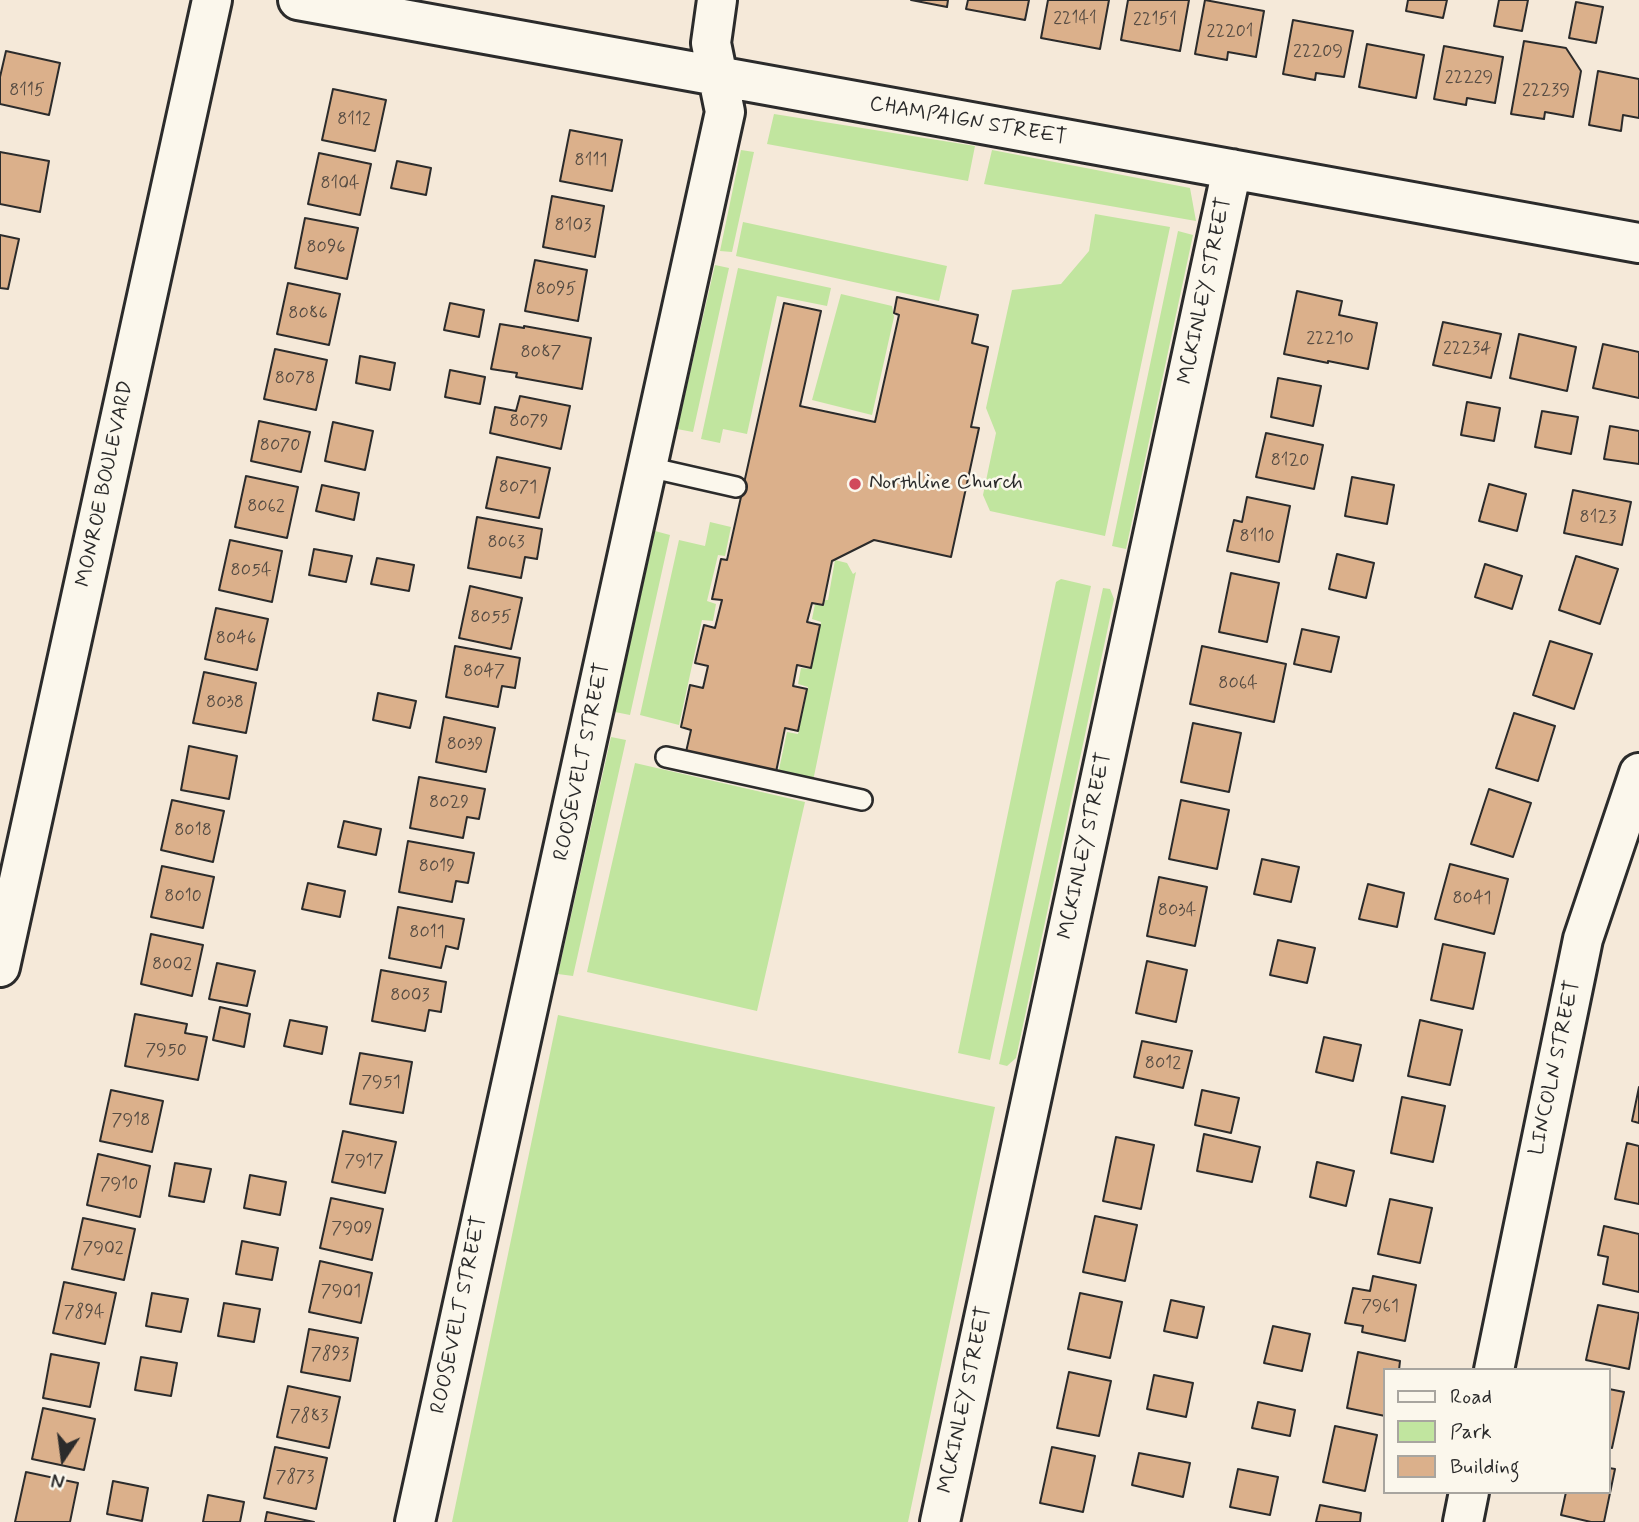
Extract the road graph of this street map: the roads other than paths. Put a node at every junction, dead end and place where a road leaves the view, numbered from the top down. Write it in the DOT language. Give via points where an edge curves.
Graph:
graph roads {
  1 [pos="212,0"];
  2 [pos="298,0"];
  3 [pos="718,0"];
  4 [pos="719,76"];
  5 [pos="1232,169"];
  6 [pos="1639,243"];
  7 [pos="648,467"];
  8 [pos="736,487"];
  9 [pos="666,757"];
  10 [pos="1639,773"];
  11 [pos="862,800"];
  12 [pos="0,967"];
  13 [pos="1494,1368"];
  14 [pos="1469,1494"];
  15 [pos="415,1522"];
  16 [pos="940,1522"];
  17 [pos="1463,1522"];
  1 -- 12 [label="street, MONROE BOULEVARD"];
  2 -- 4 [label="street, CHAMPAIGN STREET"];
  3 -- 4 [label="street, ROOSEVELT STREET" via="711,43"];
  4 -- 5 [label="street, CHAMPAIGN STREET"];
  4 -- 7 [label="street, ROOSEVELT STREET" via="725,113"];
  5 -- 6 [label="street, CHAMPAIGN STREET"];
  5 -- 16 [label="street, MCKINLEY STREET"];
  7 -- 8 [label="lane"];
  7 -- 15 [label="street, ROOSEVELT STREET"];
  9 -- 11 [label="lane"];
  10 -- 13 [label="street, LINCOLN STREET" via="1583,939"];
  14 -- 17 [label="street"];
}
